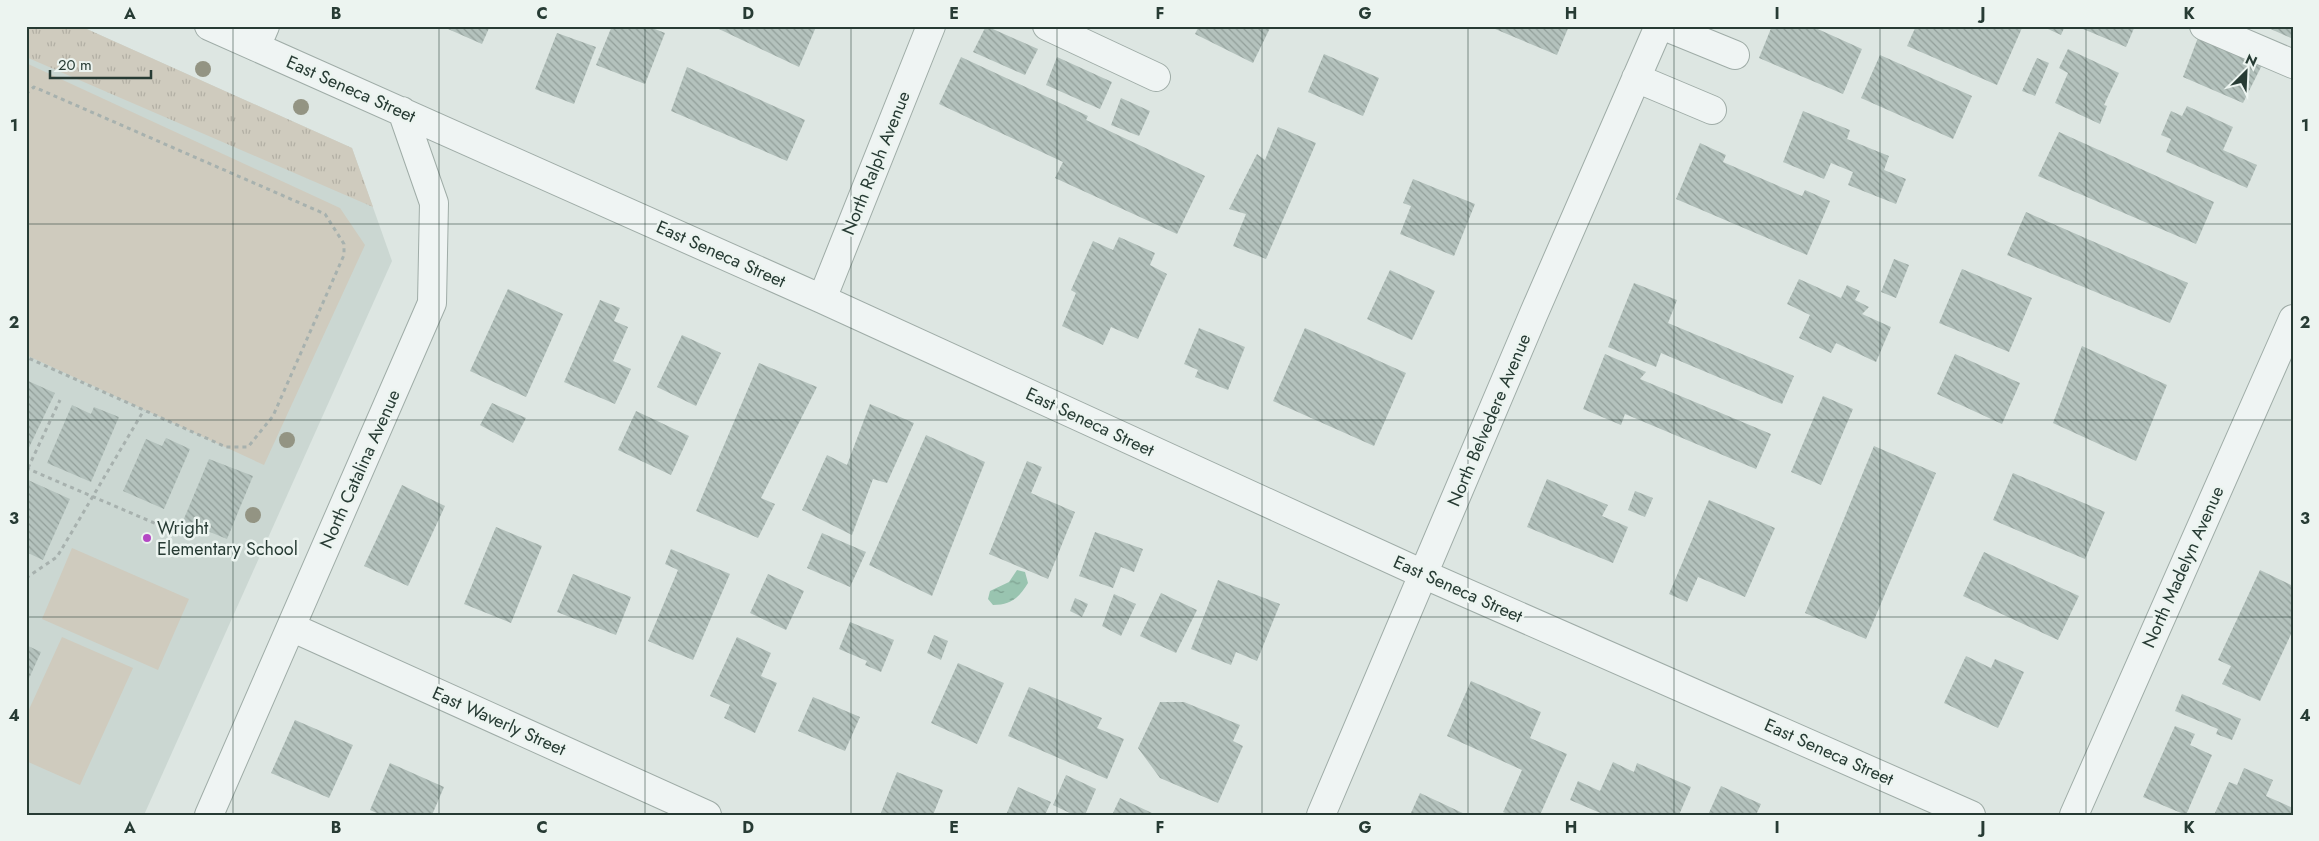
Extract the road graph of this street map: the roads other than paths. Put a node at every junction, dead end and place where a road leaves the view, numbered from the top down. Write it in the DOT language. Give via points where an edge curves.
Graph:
graph roads {
  1 [pos="209,26"];
  2 [pos="931,26"];
  3 [pos="1047,26"];
  4 [pos="1659,26"];
  5 [pos="1664,26"];
  6 [pos="2204,26"];
  7 [pos="261,37"];
  8 [pos="1735,55"];
  9 [pos="2293,64"];
  10 [pos="1156,77"];
  11 [pos="1636,78"];
  12 [pos="1712,110"];
  13 [pos="402,111"];
  14 [pos="822,300"];
  15 [pos="2293,319"];
  16 [pos="1423,574"];
  17 [pos="291,627"];
  18 [pos="209,815"];
  19 [pos="707,815"];
  20 [pos="1321,815"];
  21 [pos="1971,815"];
  22 [pos="2074,815"];
  1 -- 7 [label="street, East Seneca Street"];
  2 -- 14 [label="street, North Ralph Avenue"];
  3 -- 10 [label="street"];
  4 -- 11 [label="street, North Belvedere Avenue"];
  5 -- 8 [label="street"];
  6 -- 9 [label="street"];
  7 -- 13 [label="street, East Seneca Street"];
  11 -- 12 [label="street"];
  11 -- 16 [label="street, North Belvedere Avenue"];
  13 -- 14 [label="street, East Seneca Street"];
  13 -- 17 [label="street, North Catalina Avenue" via="434,203 432,303"];
  14 -- 16 [label="street, East Seneca Street"];
  15 -- 22 [label="street, North Madelyn Avenue"];
  16 -- 20 [label="street, North Belvedere Avenue"];
  16 -- 21 [label="street, East Seneca Street"];
  17 -- 18 [label="street, North Catalina Avenue"];
  17 -- 19 [label="street, East Waverly Street"];
}
